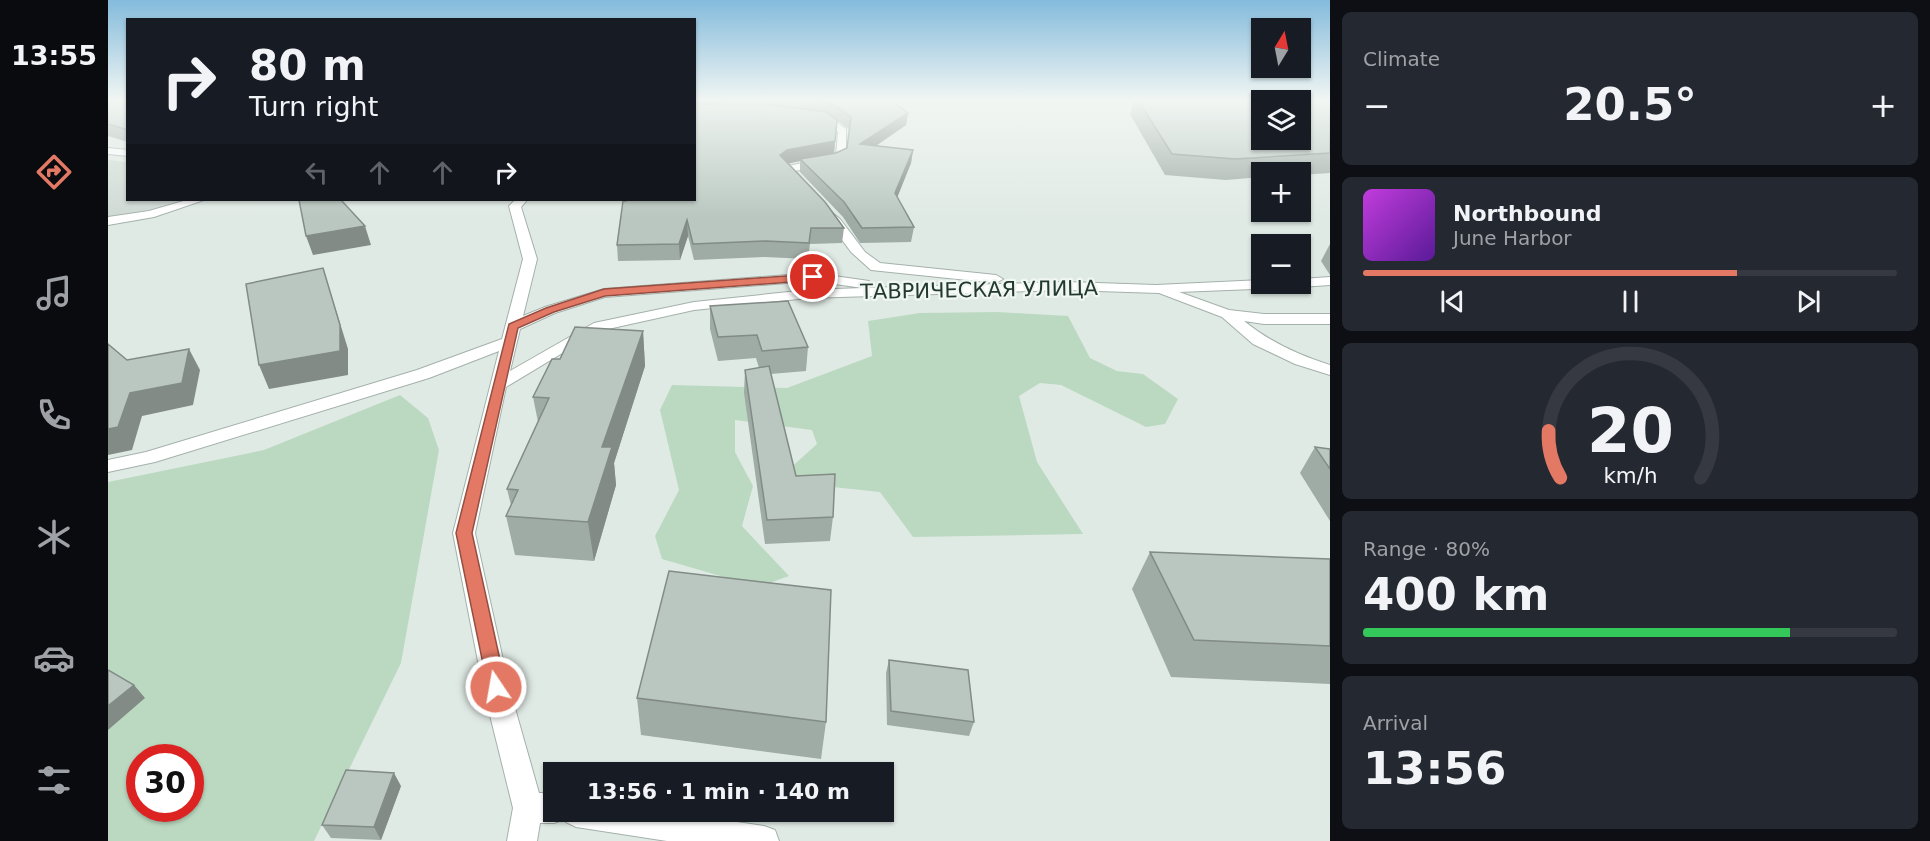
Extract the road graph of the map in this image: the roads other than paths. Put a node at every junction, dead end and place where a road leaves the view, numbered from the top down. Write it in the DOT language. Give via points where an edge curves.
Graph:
graph roads {
  1 [pos="842,139"];
  2 [pos="108,151"];
  3 [pos="126,153"];
  4 [pos="810,193"];
  5 [pos="195,201"];
  6 [pos="520,201"];
  7 [pos="823,206"];
  8 [pos="108,221"];
  9 [pos="1330,281"];
  10 [pos="1311,282"];
  11 [pos="1251,285"];
  12 [pos="1067,286"];
  13 [pos="1156,289"];
  14 [pos="915,291"];
  15 [pos="1227,314"];
  16 [pos="1330,319"];
  17 [pos="511,334"];
  18 [pos="1330,370"];
  19 [pos="498,385"];
  20 [pos="108,466"];
  21 [pos="541,808"];
  22 [pos="641,822"];
  23 [pos="522,841"];
  24 [pos="764,841"];
  1 -- 4 [label="street" via="841,157 834,161 787,169"];
  2 -- 3 [label="street"];
  5 -- 8 [label="street"];
  6 -- 17 [label="street" via="515,206 530,259"];
  7 -- 12 [label="street" via="864,260 876,267"];
  9 -- 10 [label="street"];
  11 -- 13 [label="street, ТАВРИЧЕСКАЯ УЛИЦА"];
  12 -- 13 [label="street, ТАВРИЧЕСКАЯ УЛИЦА"];
  12 -- 14 [label="street, ТАВРИЧЕСКАЯ УЛИЦА"];
  13 -- 15 [label="street, ТАВРИЧЕСКАЯ УЛИЦА"];
  14 -- 17 [label="street" via="813,277 604,293 550,310"];
  14 -- 19 [label="street, ТАВРИЧЕСКАЯ УЛИЦА" via="808,294 694,306 594,328"];
  15 -- 16 [label="street, ТАВРИЧЕСКАЯ УЛИЦА" via="1264,319"];
  15 -- 18 [label="street" via="1258,341"];
  17 -- 19 [label="street"];
  17 -- 20 [label="street" via="423,374 148,458"];
  19 -- 21 [label="street" via="464,533 496,687"];
  21 -- 23 [label="street"];
  22 -- 24 [label="street"];
}
